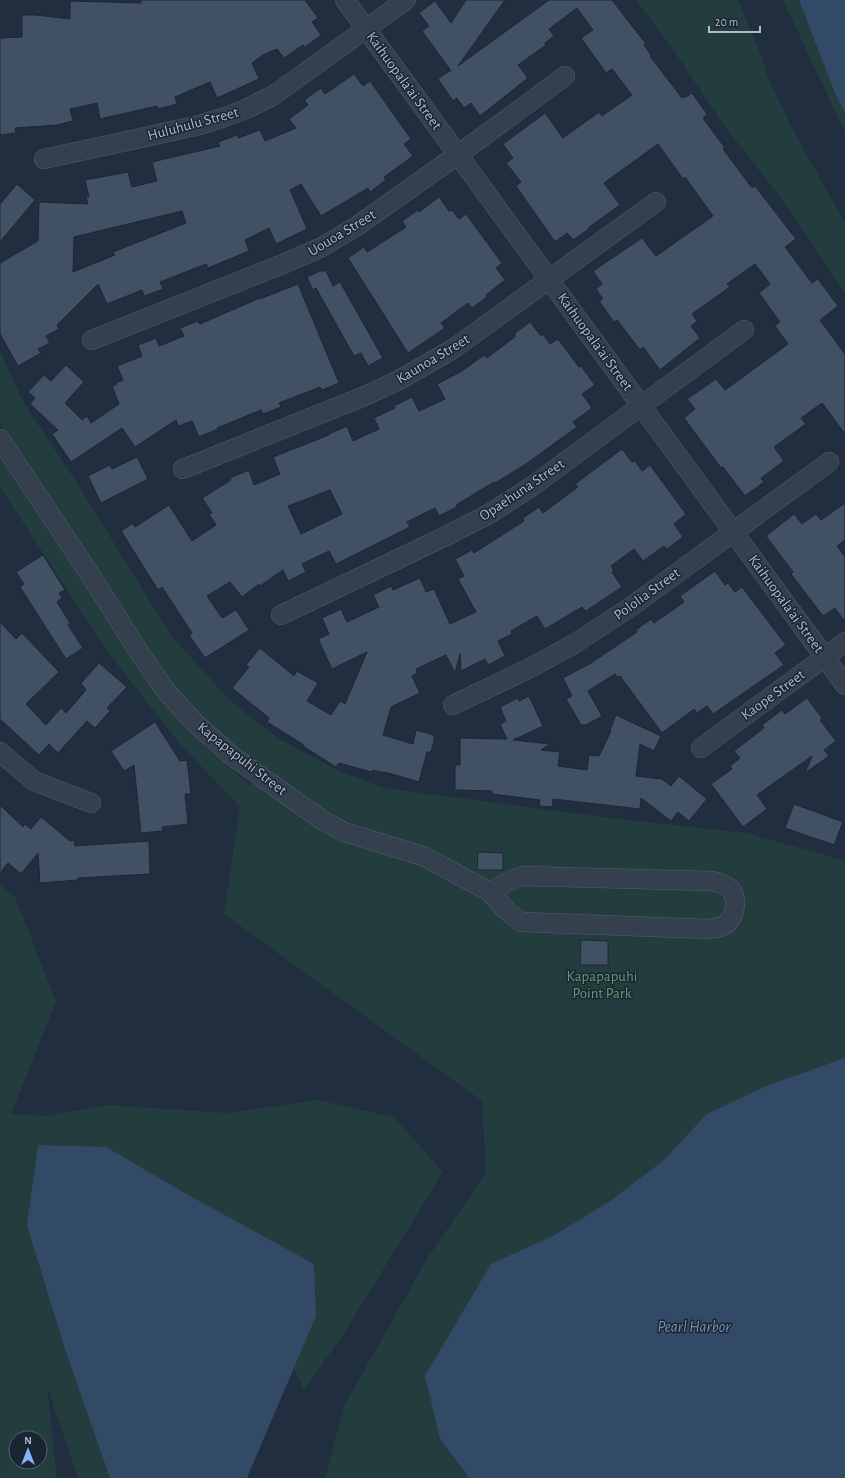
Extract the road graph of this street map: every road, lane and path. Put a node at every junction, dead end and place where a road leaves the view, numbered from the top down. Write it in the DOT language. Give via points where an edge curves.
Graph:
graph roads {
  1 [pos="345,0"];
  2 [pos="406,0"];
  3 [pos="366,29"];
  4 [pos="565,76"];
  5 [pos="458,154"];
  6 [pos="44,159"];
  7 [pos="656,202"];
  8 [pos="550,280"];
  9 [pos="744,330"];
  10 [pos="92,340"];
  11 [pos="641,406"];
  12 [pos="0,439"];
  13 [pos="829,462"];
  14 [pos="183,469"];
  15 [pos="733,532"];
  16 [pos="281,615"];
  17 [pos="845,642"];
  18 [pos="825,657"];
  19 [pos="845,685"];
  20 [pos="454,705"];
  21 [pos="701,748"];
  22 [pos="0,752"];
  23 [pos="90,803"];
  24 [pos="490,892"];
  1 -- 3 [label="street, Kaihuopala'ai Street"];
  2 -- 3 [label="street, Huluhulu Street"];
  3 -- 5 [label="street, Kaihuopala'ai Street"];
  3 -- 6 [label="street, Huluhulu Street" via="274,95 239,112 200,125"];
  4 -- 5 [label="street, Uouoa Street"];
  5 -- 8 [label="street, Kaihuopala'ai Street"];
  5 -- 10 [label="street, Uouoa Street" via="357,226 322,247"];
  7 -- 8 [label="street, Kaunoa Street"];
  8 -- 11 [label="street, Kaihuopala'ai Street"];
  8 -- 14 [label="street, Kaunoa Street" via="453,349 399,380"];
  9 -- 11 [label="street, Opaehuna Street"];
  11 -- 15 [label="street, Kaihuopala'ai Street"];
  11 -- 16 [label="street, Opaehuna Street" via="531,487 489,514"];
  12 -- 24 [label="street, Kapapapuhi Street" via="90,573 139,652 166,691 194,722 232,756 322,820 344,832 423,856"];
  13 -- 15 [label="street, Pololia Street"];
  15 -- 18 [label="street, Kaihuopala'ai Street"];
  15 -- 20 [label="street, Pololia Street" via="632,606 574,644"];
  17 -- 18 [label="street, Kaope Street"];
  18 -- 19 [label="street, Kaihuopala'ai Street"];
  18 -- 21 [label="street, Kaope Street"];
  22 -- 23 [label="street" via="34,781"];
  24 -- 24 [label="street" via="521,922 709,929 722,926 729,919 734,911 735,899 731,890 711,881 523,876"];
}
